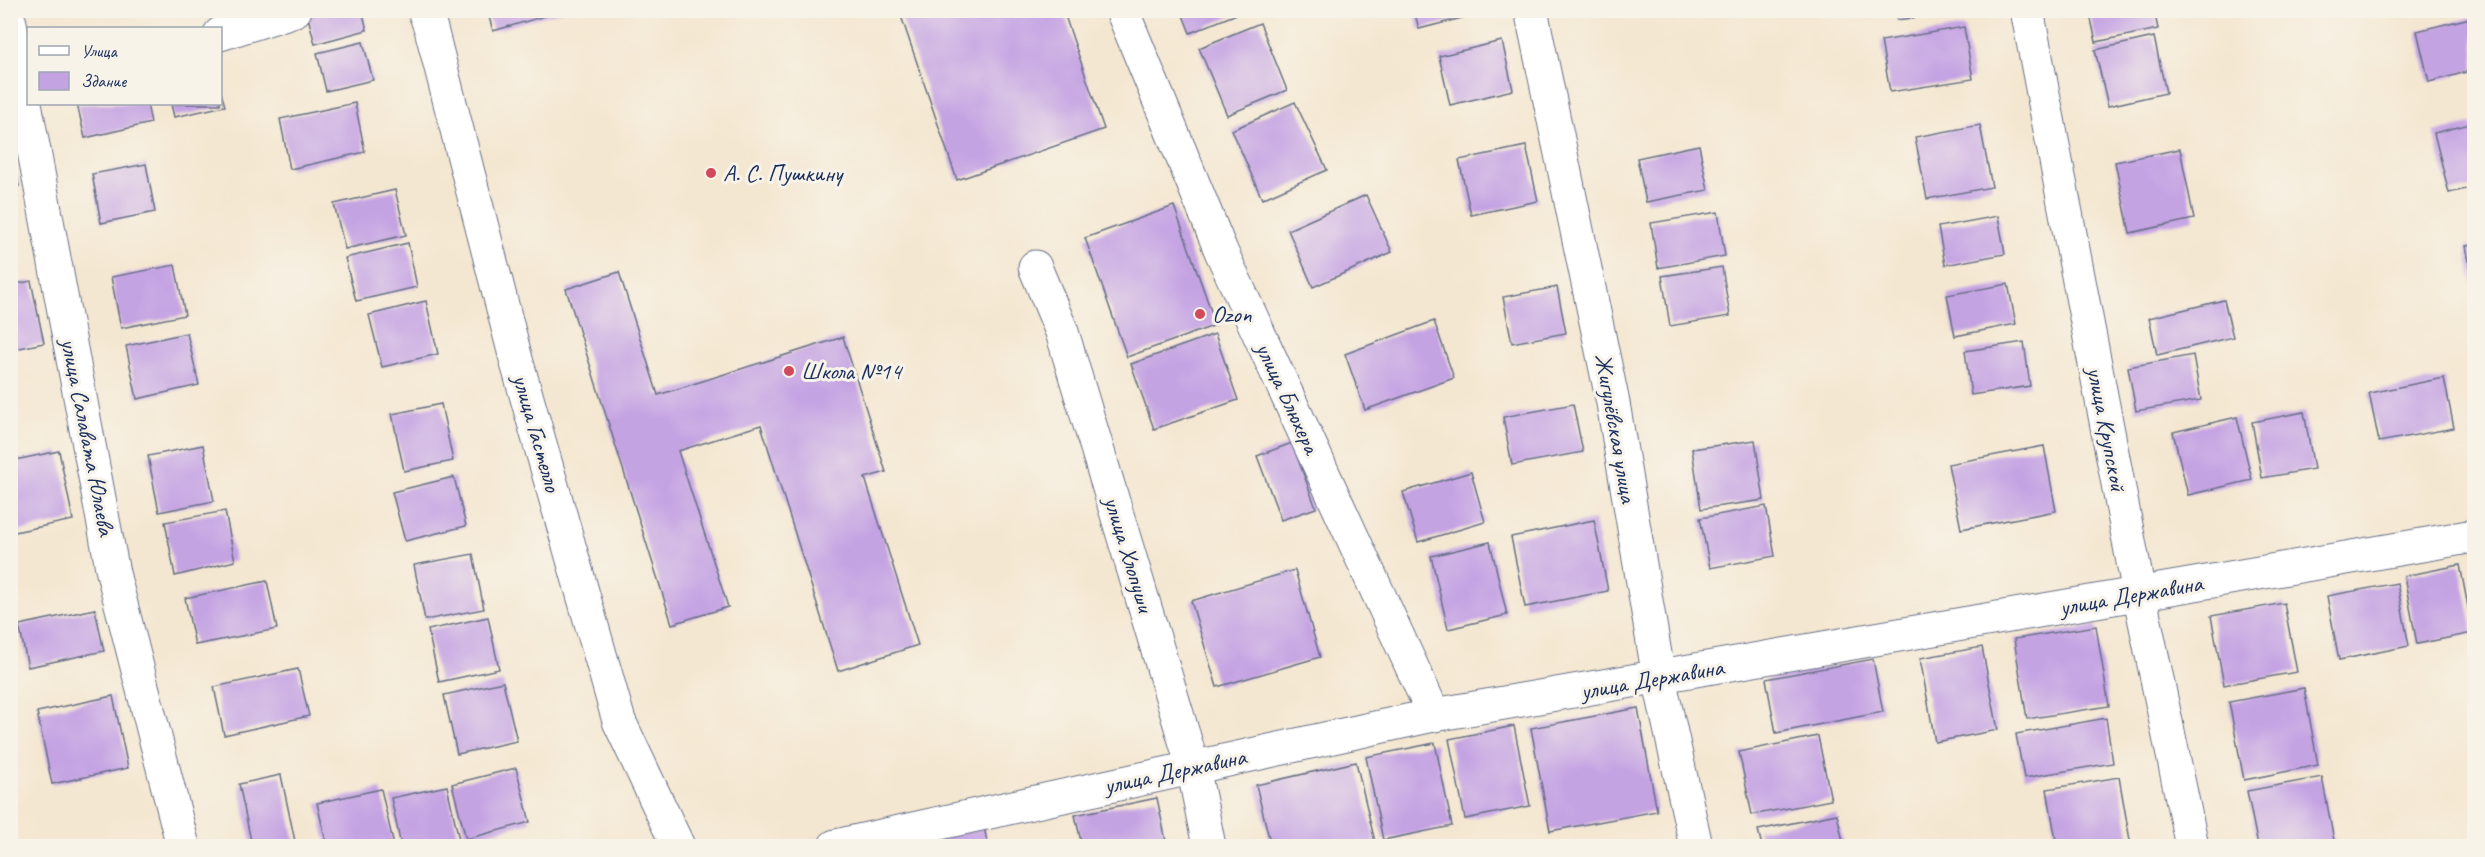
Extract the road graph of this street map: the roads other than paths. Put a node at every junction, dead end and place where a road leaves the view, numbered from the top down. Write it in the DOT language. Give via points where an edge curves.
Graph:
graph roads {
  1 [pos="295,10"];
  2 [pos="424,10"];
  3 [pos="1122,10"];
  4 [pos="1530,10"];
  5 [pos="2027,10"];
  6 [pos="10,23"];
  7 [pos="222,33"];
  8 [pos="21,96"];
  9 [pos="1035,267"];
  10 [pos="2475,536"];
  11 [pos="2139,593"];
  12 [pos="1659,678"];
  13 [pos="1434,715"];
  14 [pos="1193,767"];
  15 [pos="183,846"];
  16 [pos="678,846"];
  17 [pos="835,846"];
  18 [pos="1209,846"];
  19 [pos="1696,846"];
  20 [pos="2192,846"];
  1 -- 7 [label="street"];
  2 -- 16 [label="street, улица Гастелло" via="517,363 619,721"];
  3 -- 13 [label="street, улица Блюхера" via="1221,251"];
  4 -- 12 [label="street, Жигулёвская улица" via="1613,403"];
  5 -- 11 [label="street, улица Крупской"];
  6 -- 8 [label="street, улица Салавата Юлаева"];
  8 -- 15 [label="street, улица Салавата Юлаева" via="113,573"];
  9 -- 14 [label="street, улица Хлопуши" via="1062,332"];
  10 -- 11 [label="street, улица Державина"];
  11 -- 12 [label="street, улица Державина"];
  11 -- 20 [label="street, улица Крупской"];
  12 -- 13 [label="street, улица Державина"];
  12 -- 19 [label="street, Жигулёвская улица"];
  13 -- 14 [label="street, улица Державина"];
  14 -- 17 [label="street, улица Державина"];
  14 -- 18 [label="street, улица Хлопуши"];
}
